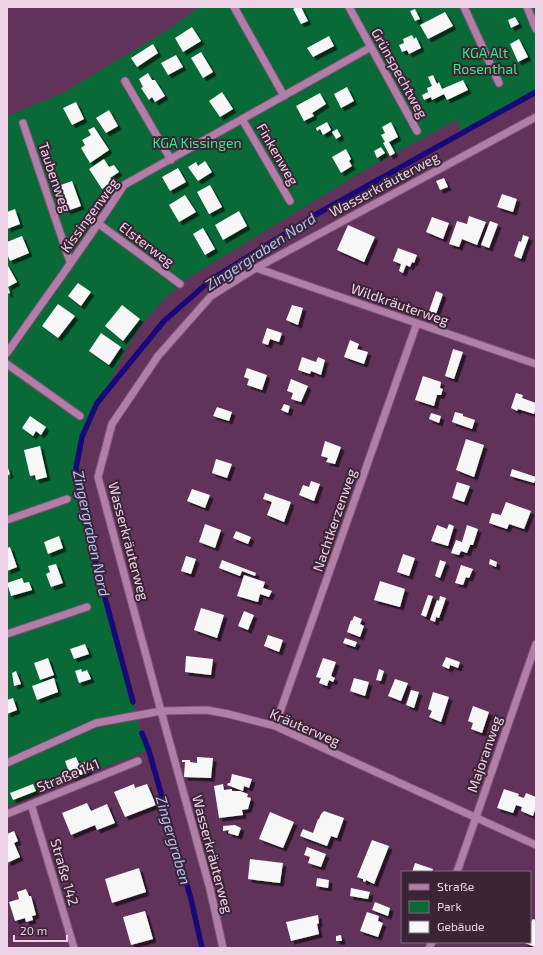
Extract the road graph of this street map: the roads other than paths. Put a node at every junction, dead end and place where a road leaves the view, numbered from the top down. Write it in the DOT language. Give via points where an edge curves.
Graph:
graph roads {
  1 [pos="234,7"];
  2 [pos="350,7"];
  3 [pos="464,7"];
  4 [pos="527,7"];
  5 [pos="536,29"];
  6 [pos="371,47"];
  7 [pos="126,81"];
  8 [pos="499,83"];
  9 [pos="284,96"];
  10 [pos="536,117"];
  11 [pos="242,119"];
  12 [pos="23,123"];
  13 [pos="417,131"];
  14 [pos="171,160"];
  15 [pos="290,201"];
  16 [pos="99,224"];
  17 [pos="70,262"];
  18 [pos="256,268"];
  19 [pos="180,284"];
  20 [pos="417,323"];
  21 [pos="7,353"];
  22 [pos="7,364"];
  23 [pos="536,364"];
  24 [pos="80,416"];
  25 [pos="67,499"];
  26 [pos="7,520"];
  27 [pos="87,608"];
  28 [pos="7,634"];
  29 [pos="536,644"];
  30 [pos="161,711"];
  31 [pos="275,726"];
  32 [pos="138,761"];
  33 [pos="7,763"];
  34 [pos="31,804"];
  35 [pos="7,814"];
  36 [pos="476,818"];
  37 [pos="536,845"];
  38 [pos="456,871"];
  39 [pos="74,948"];
  40 [pos="223,948"];
  1 -- 9 [label="street"];
  2 -- 6 [label="street, Grünspechtweg"];
  3 -- 8 [label="street"];
  4 -- 5 [label="street"];
  6 -- 9 [label="street, Kissingenweg"];
  6 -- 13 [label="street, Grünspechtweg"];
  7 -- 14 [label="street"];
  9 -- 11 [label="street, Kissingenweg"];
  10 -- 18 [label="street, Wasserkräuterweg"];
  11 -- 14 [label="street, Kissingenweg"];
  11 -- 15 [label="street, Finkenweg"];
  12 -- 17 [label="street, Taubenweg"];
  14 -- 16 [label="street, Kissingenweg" via="124,185"];
  16 -- 17 [label="street, Kissingenweg"];
  16 -- 19 [label="street, Elsterweg"];
  17 -- 21 [label="street, Kissingenweg"];
  18 -- 20 [label="street, Wildkräuterweg"];
  18 -- 30 [label="street, Wasserkräuterweg" via="211,296 158,356 112,424 98,477"];
  20 -- 23 [label="street, Wildkräuterweg"];
  20 -- 31 [label="street, Nachtkerzenweg"];
  22 -- 24 [label="street"];
  25 -- 26 [label="street"];
  27 -- 28 [label="street"];
  29 -- 36 [label="street, Majoranweg"];
  30 -- 31 [label="street, Kräuterweg" via="207,710"];
  30 -- 33 [label="street, Kräuterweg" via="96,723"];
  30 -- 40 [label="street, Wasserkräuterweg" via="210,889"];
  31 -- 36 [label="street, Kräuterweg"];
  32 -- 34 [label="street, Straße 141"];
  34 -- 35 [label="street, Straße 141"];
  34 -- 39 [label="street, Straße 142"];
  36 -- 37 [label="street, Kräuterweg"];
  36 -- 38 [label="street, Majoranweg"];
}
